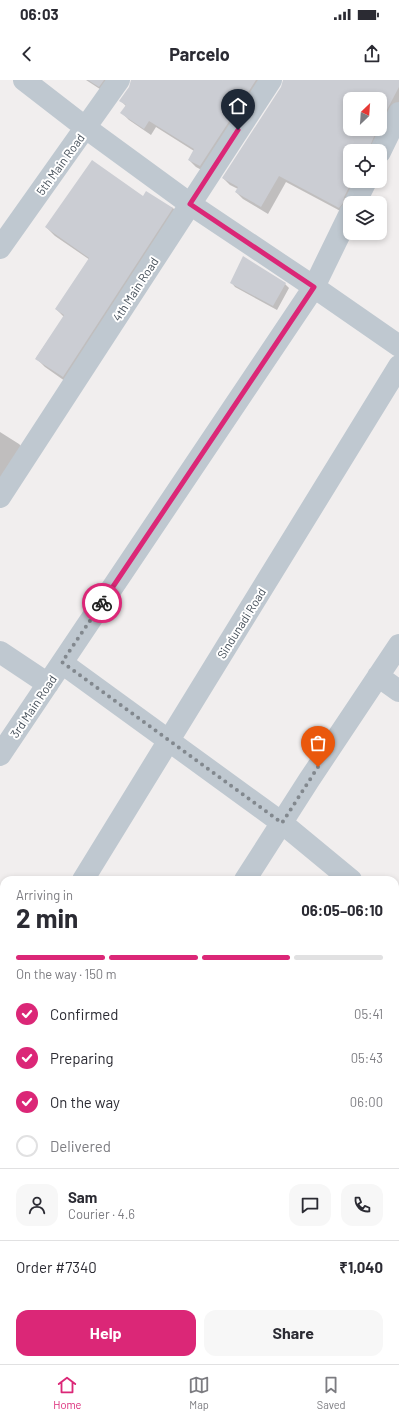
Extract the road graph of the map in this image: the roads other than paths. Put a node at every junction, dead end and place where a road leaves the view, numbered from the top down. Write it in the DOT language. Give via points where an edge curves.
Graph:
graph roads {
  1 [pos="24,80"];
  2 [pos="119,80"];
  3 [pos="271,80"];
  4 [pos="399,113"];
  5 [pos="86,128"];
  6 [pos="384,144"];
  7 [pos="190,204"];
  8 [pos="343,227"];
  9 [pos="0,248"];
  10 [pos="314,287"];
  11 [pos="399,346"];
  12 [pos="399,366"];
  13 [pos="0,497"];
  14 [pos="399,645"];
  15 [pos="0,652"];
  16 [pos="62,662"];
  17 [pos="378,676"];
  18 [pos="48,684"];
  19 [pos="399,691"];
  20 [pos="168,741"];
  21 [pos="0,755"];
  22 [pos="282,823"];
  23 [pos="85,876"];
  24 [pos="248,876"];
  25 [pos="345,876"];
  1 -- 5 [label="street"];
  2 -- 5 [label="street, 5th Main Road"];
  3 -- 7 [label="street, 4th Main Road"];
  4 -- 6 [label="street"];
  5 -- 7 [label="street"];
  5 -- 9 [label="street, 5th Main Road"];
  7 -- 10 [label="street"];
  7 -- 13 [label="street, 4th Main Road"];
  8 -- 10 [label="street, 3rd Main Road"];
  10 -- 11 [label="street"];
  10 -- 16 [label="street, 3rd Main Road"];
  12 -- 20 [label="street, Sindunadi Road"];
  14 -- 17 [label="street"];
  15 -- 18 [label="street"];
  16 -- 18 [label="street, 3rd Main Road"];
  16 -- 20 [label="street"];
  17 -- 19 [label="street"];
  17 -- 22 [label="street"];
  18 -- 21 [label="street, 3rd Main Road"];
  20 -- 22 [label="street"];
  20 -- 23 [label="street, Sindunadi Road"];
  22 -- 24 [label="street"];
  22 -- 25 [label="street"];
}
